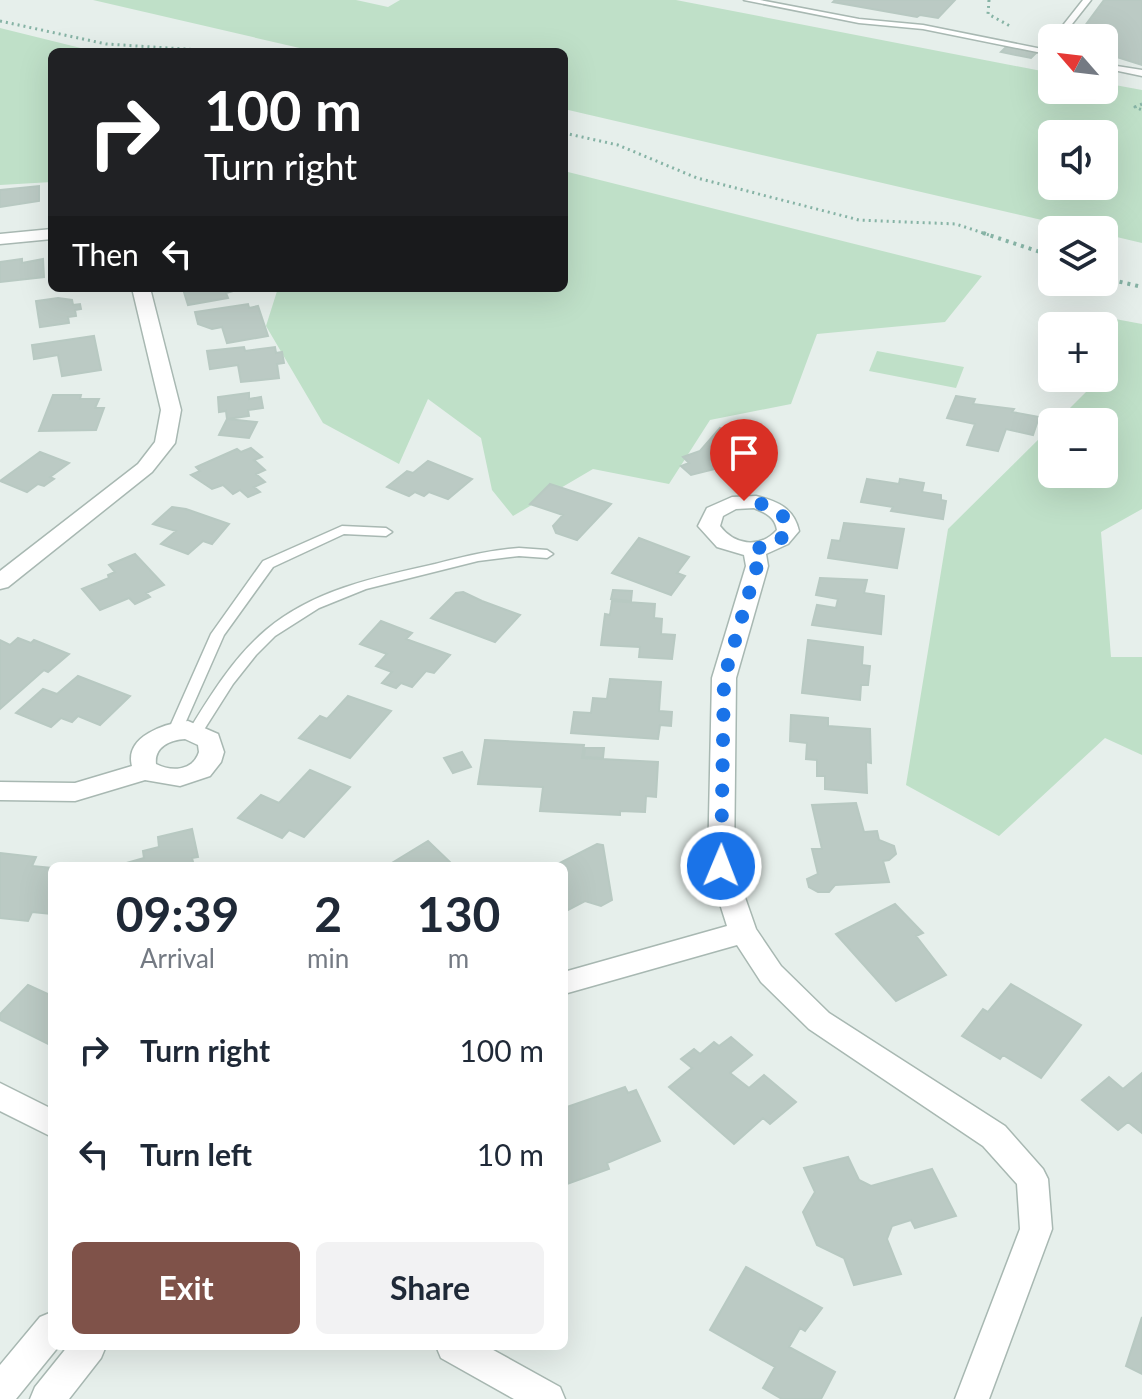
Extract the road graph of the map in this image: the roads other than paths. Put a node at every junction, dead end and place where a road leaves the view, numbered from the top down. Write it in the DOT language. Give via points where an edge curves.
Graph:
graph roads {
  1 [pos="750,0"];
  2 [pos="1087,0"];
  3 [pos="1068,24"];
  4 [pos="1038,48"];
  5 [pos="1118,69"];
  6 [pos="1142,73"];
  7 [pos="48,234"];
  8 [pos="0,239"];
  9 [pos="142,292"];
  10 [pos="386,532"];
  11 [pos="754,549"];
  12 [pos="547,554"];
  13 [pos="0,582"];
  14 [pos="185,732"];
  15 [pos="146,770"];
  16 [pos="0,791"];
  17 [pos="743,932"];
  18 [pos="568,982"];
  19 [pos="0,1096"];
  20 [pos="48,1122"];
  21 [pos="48,1333"];
  22 [pos="86,1350"];
  23 [pos="460,1350"];
  24 [pos="0,1392"];
  25 [pos="47,1399"];
  26 [pos="548,1399"];
  27 [pos="972,1399"];
  1 -- 4 [label="lane"];
  2 -- 3 [label="lane"];
  5 -- 6 [label="lane"];
  7 -- 8 [label="street"];
  9 -- 13 [label="street" via="171,410 165,443 145,468"];
  10 -- 14 [label="lane" via="342,530 268,564 218,634"];
  11 -- 17 [label="street" via="757,566 724,678 721,866"];
  12 -- 14 [label="lane" via="488,555 338,592 281,625 252,651"];
  14 -- 15 [label="street" via="151,742 142,761"];
  14 -- 15 [label="street" via="209,740 213,748 205,767 180,779"];
  15 -- 16 [label="street" via="103,788 51,796"];
  17 -- 18 [label="street"];
  17 -- 27 [label="street" via="771,974 819,1021 994,1136 1032,1179 1036,1229"];
  19 -- 20 [label="street"];
  21 -- 24 [label="street"];
  22 -- 25 [label="street"];
  23 -- 26 [label="street"];
}
